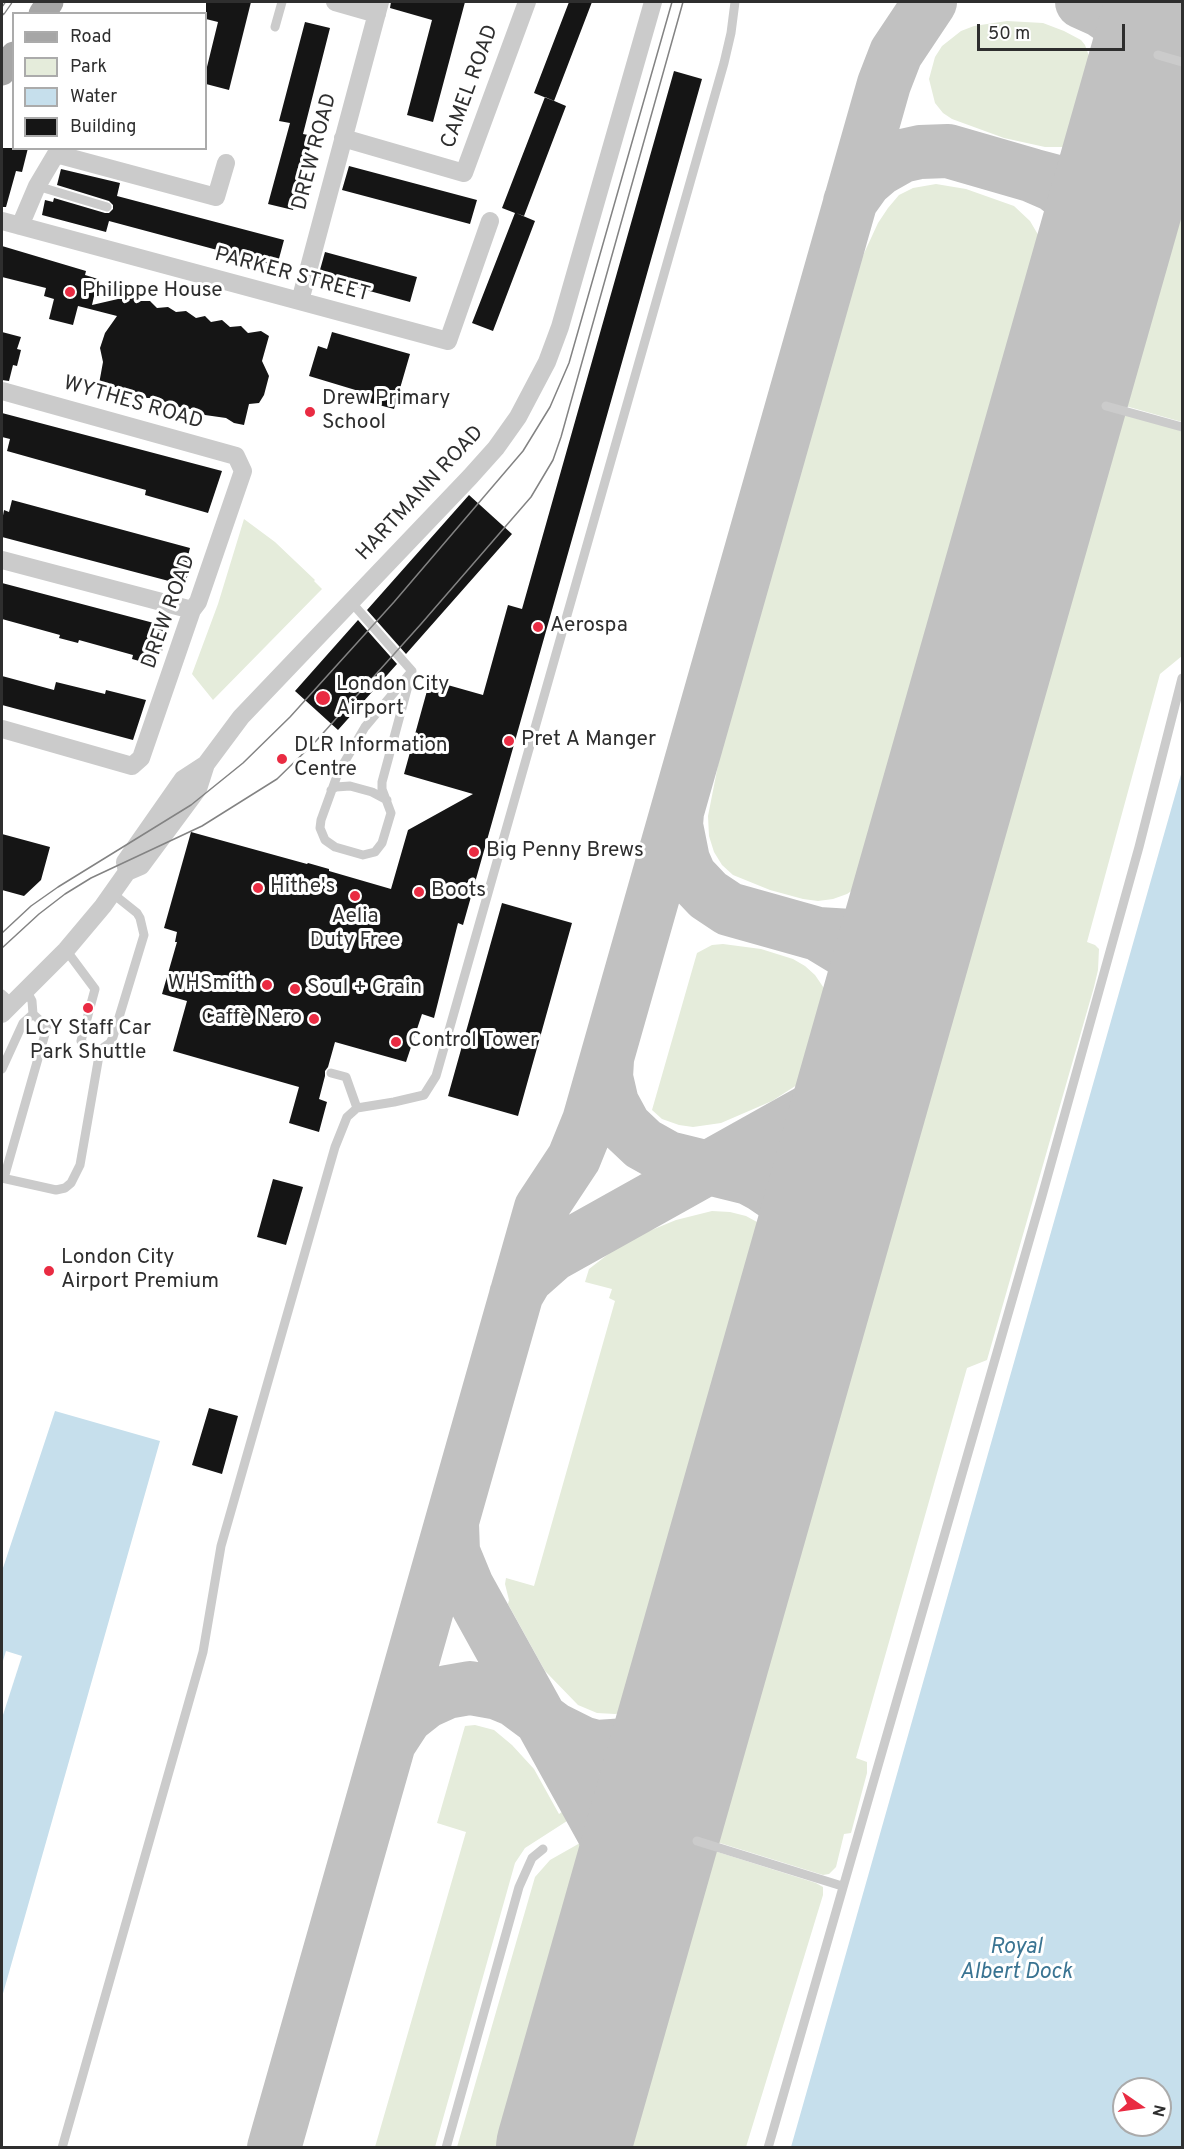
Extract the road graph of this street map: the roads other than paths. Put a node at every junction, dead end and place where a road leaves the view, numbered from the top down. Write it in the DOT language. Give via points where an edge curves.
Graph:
graph roads {
  1 [pos="282,2"];
  2 [pos="335,2"];
  3 [pos="527,2"];
  4 [pos="652,2"];
  5 [pos="735,2"];
  6 [pos="378,8"];
  7 [pos="275,27"];
  8 [pos="1158,55"];
  9 [pos="12,58"];
  10 [pos="1182,62"];
  11 [pos="2,72"];
  12 [pos="343,138"];
  13 [pos="69,152"];
  14 [pos="226,163"];
  15 [pos="37,186"];
  16 [pos="107,207"];
  17 [pos="2,221"];
  18 [pos="490,221"];
  19 [pos="20,226"];
  20 [pos="300,301"];
  21 [pos="2,391"];
  22 [pos="1106,406"];
  23 [pos="1182,427"];
  24 [pos="243,471"];
  25 [pos="2,560"];
  26 [pos="352,603"];
  27 [pos="192,610"];
  28 [pos="412,671"];
  29 [pos="1182,678"];
  30 [pos="2,729"];
  31 [pos="331,790"];
  32 [pos="387,800"];
  33 [pos="112,893"];
  34 [pos="66,950"];
  35 [pos="26,990"];
  36 [pos="5,1004"];
  37 [pos="33,1014"];
  38 [pos="100,1050"];
  39 [pos="2,1069"];
  40 [pos="331,1073"];
  41 [pos="357,1108"];
  42 [pos="3,1178"];
  43 [pos="697,1841"];
  44 [pos="543,1849"];
  45 [pos="842,1886"];
  46 [pos="62,2148"];
  47 [pos="446,2148"];
  48 [pos="768,2148"];
  1 -- 7 [label="lane"];
  2 -- 6 [label="street, DREW ROAD"];
  3 -- 12 [label="street, CAMEL ROAD" via="464,173"];
  4 -- 26 [label="street, HARTMANN ROAD" via="560,327 537,381 518,417 485,461"];
  5 -- 41 [label="lane" via="724,63 436,1076 424,1095"];
  6 -- 12 [label="street, DREW ROAD"];
  8 -- 10 [label="lane"];
  9 -- 11 [label="main road"];
  12 -- 20 [label="street, DREW ROAD"];
  13 -- 14 [label="street" via="216,197"];
  13 -- 15 [label="street" via="56,154"];
  15 -- 16 [label="lane"];
  15 -- 19 [label="street"];
  17 -- 19 [label="street, PARKER STREET"];
  18 -- 20 [label="street, PARKER STREET" via="448,341"];
  19 -- 20 [label="street, PARKER STREET"];
  21 -- 24 [label="street, WYTHES ROAD" via="236,456"];
  22 -- 23 [label="lane"];
  24 -- 27 [label="street, DREW ROAD"];
  25 -- 27 [label="street"];
  26 -- 28 [label="lane"];
  26 -- 33 [label="street, HARTMANN ROAD" via="241,717 206,764 198,789 141,866 127,872"];
  27 -- 30 [label="street, DREW ROAD" via="141,758 132,766"];
  28 -- 31 [label="lane" via="365,727"];
  28 -- 32 [label="lane" via="383,776 382,789"];
  29 -- 45 [label="lane" via="1042,1196"];
  31 -- 32 [label="lane" via="350,786"];
  31 -- 32 [label="lane" via="320,828 325,840 363,855 375,852 382,843 391,813"];
  33 -- 34 [label="street, HARTMANN ROAD"];
  33 -- 38 [label="lane" via="137,913 144,935 113,1037"];
  34 -- 35 [label="street, HARTMANN ROAD"];
  34 -- 38 [label="lane" via="95,994 81,1041"];
  35 -- 36 [label="street, HARTMANN ROAD"];
  35 -- 37 [label="lane"];
  37 -- 39 [label="lane" via="23,1023"];
  37 -- 42 [label="lane" via="47,1027"];
  38 -- 42 [label="lane" via="80,1165 71,1183 56,1190"];
  40 -- 41 [label="lane" via="346,1077"];
  41 -- 46 [label="lane" via="347,1117 335,1147 231,1512 217,1566 203,1652"];
  43 -- 45 [label="lane"];
  44 -- 47 [label="lane" via="532,1858 519,1887"];
  45 -- 48 [label="lane"];
}
